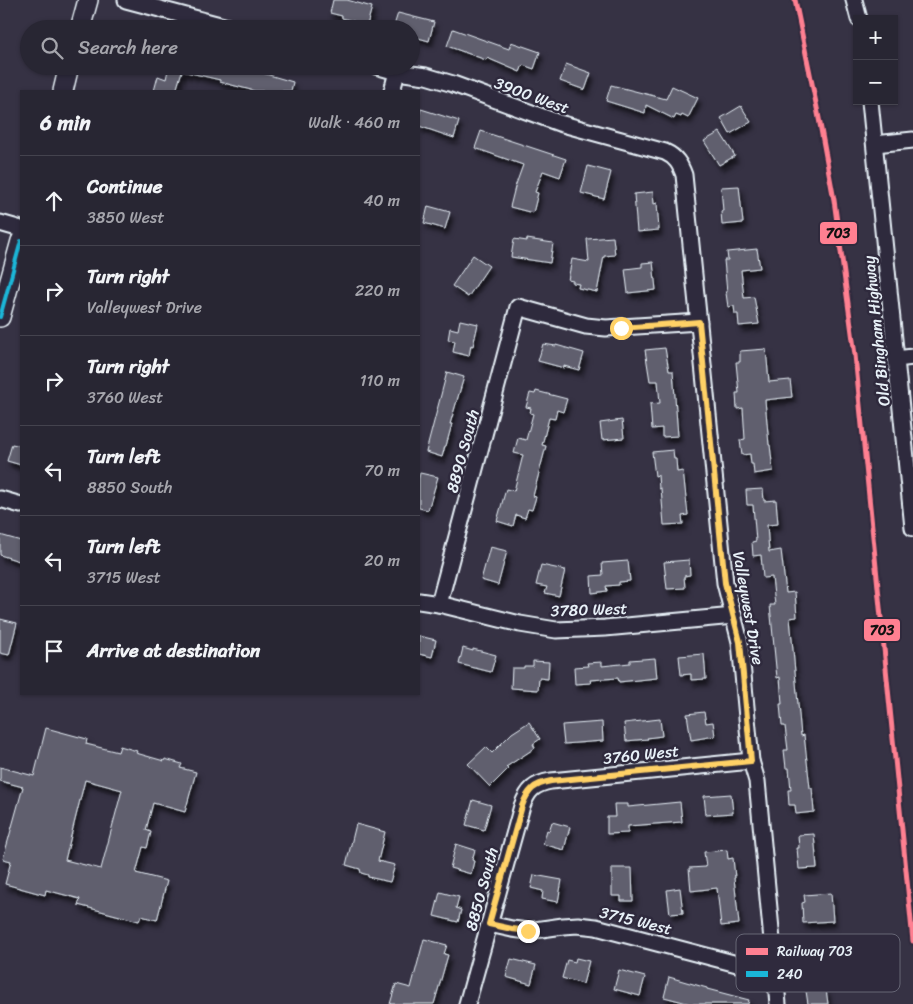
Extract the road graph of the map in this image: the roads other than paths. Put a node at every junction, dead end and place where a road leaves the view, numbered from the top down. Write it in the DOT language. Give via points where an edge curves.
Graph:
graph roads {
  1 [pos="88,0"];
  2 [pos="126,0"];
  3 [pos="854,0"];
  4 [pos="858,15"];
  5 [pos="82,20"];
  6 [pos="200,20"];
  7 [pos="67,75"];
  8 [pos="396,75"];
  9 [pos="419,75"];
  10 [pos="63,90"];
  11 [pos="392,90"];
  12 [pos="870,105"];
  13 [pos="913,140"];
  14 [pos="875,144"];
  15 [pos="676,159"];
  16 [pos="0,224"];
  17 [pos="20,229"];
  18 [pos="20,245"];
  19 [pos="0,318"];
  20 [pos="699,322"];
  21 [pos="913,357"];
  22 [pos="896,359"];
  23 [pos="0,499"];
  24 [pos="20,504"];
  25 [pos="913,528"];
  26 [pos="420,601"];
  27 [pos="439,604"];
  28 [pos="734,616"];
  29 [pos="751,761"];
  30 [pos="535,786"];
  31 [pos="489,924"];
  32 [pos="771,934"];
  33 [pos="736,964"];
  34 [pos="467,1004"];
  1 -- 5 [label="main road"];
  2 -- 6 [label="street"];
  3 -- 4 [label="street"];
  7 -- 10 [label="main road"];
  8 -- 11 [label="street"];
  9 -- 15 [label="street, 3900 West" via="453,84 559,123 665,152"];
  12 -- 14 [label="street, Old Bingham Highway"];
  13 -- 14 [label="street"];
  14 -- 22 [label="street, Old Bingham Highway"];
  15 -- 20 [label="street, Valleywest Drive" via="684,175"];
  16 -- 17 [label="street"];
  18 -- 19 [label="main road"];
  20 -- 27 [label="street, 8890 South" via="606,328 586,326 518,307"];
  20 -- 28 [label="street, Valleywest Drive" via="725,583"];
  21 -- 22 [label="street"];
  22 -- 25 [label="street, Old Bingham Highway"];
  23 -- 24 [label="street"];
  26 -- 27 [label="street, 3780 West"];
  27 -- 28 [label="street, 3780 West" via="556,630"];
  28 -- 29 [label="street, Valleywest Drive" via="740,642"];
  29 -- 30 [label="street, 3760 West" via="542,782"];
  29 -- 32 [label="street, Valleywest Drive" via="757,781"];
  30 -- 31 [label="street, 8850 South" via="529,790 522,806"];
  31 -- 33 [label="street, 3715 West" via="528,931 578,925 596,927"];
  31 -- 34 [label="street, 8850 South"];
}
